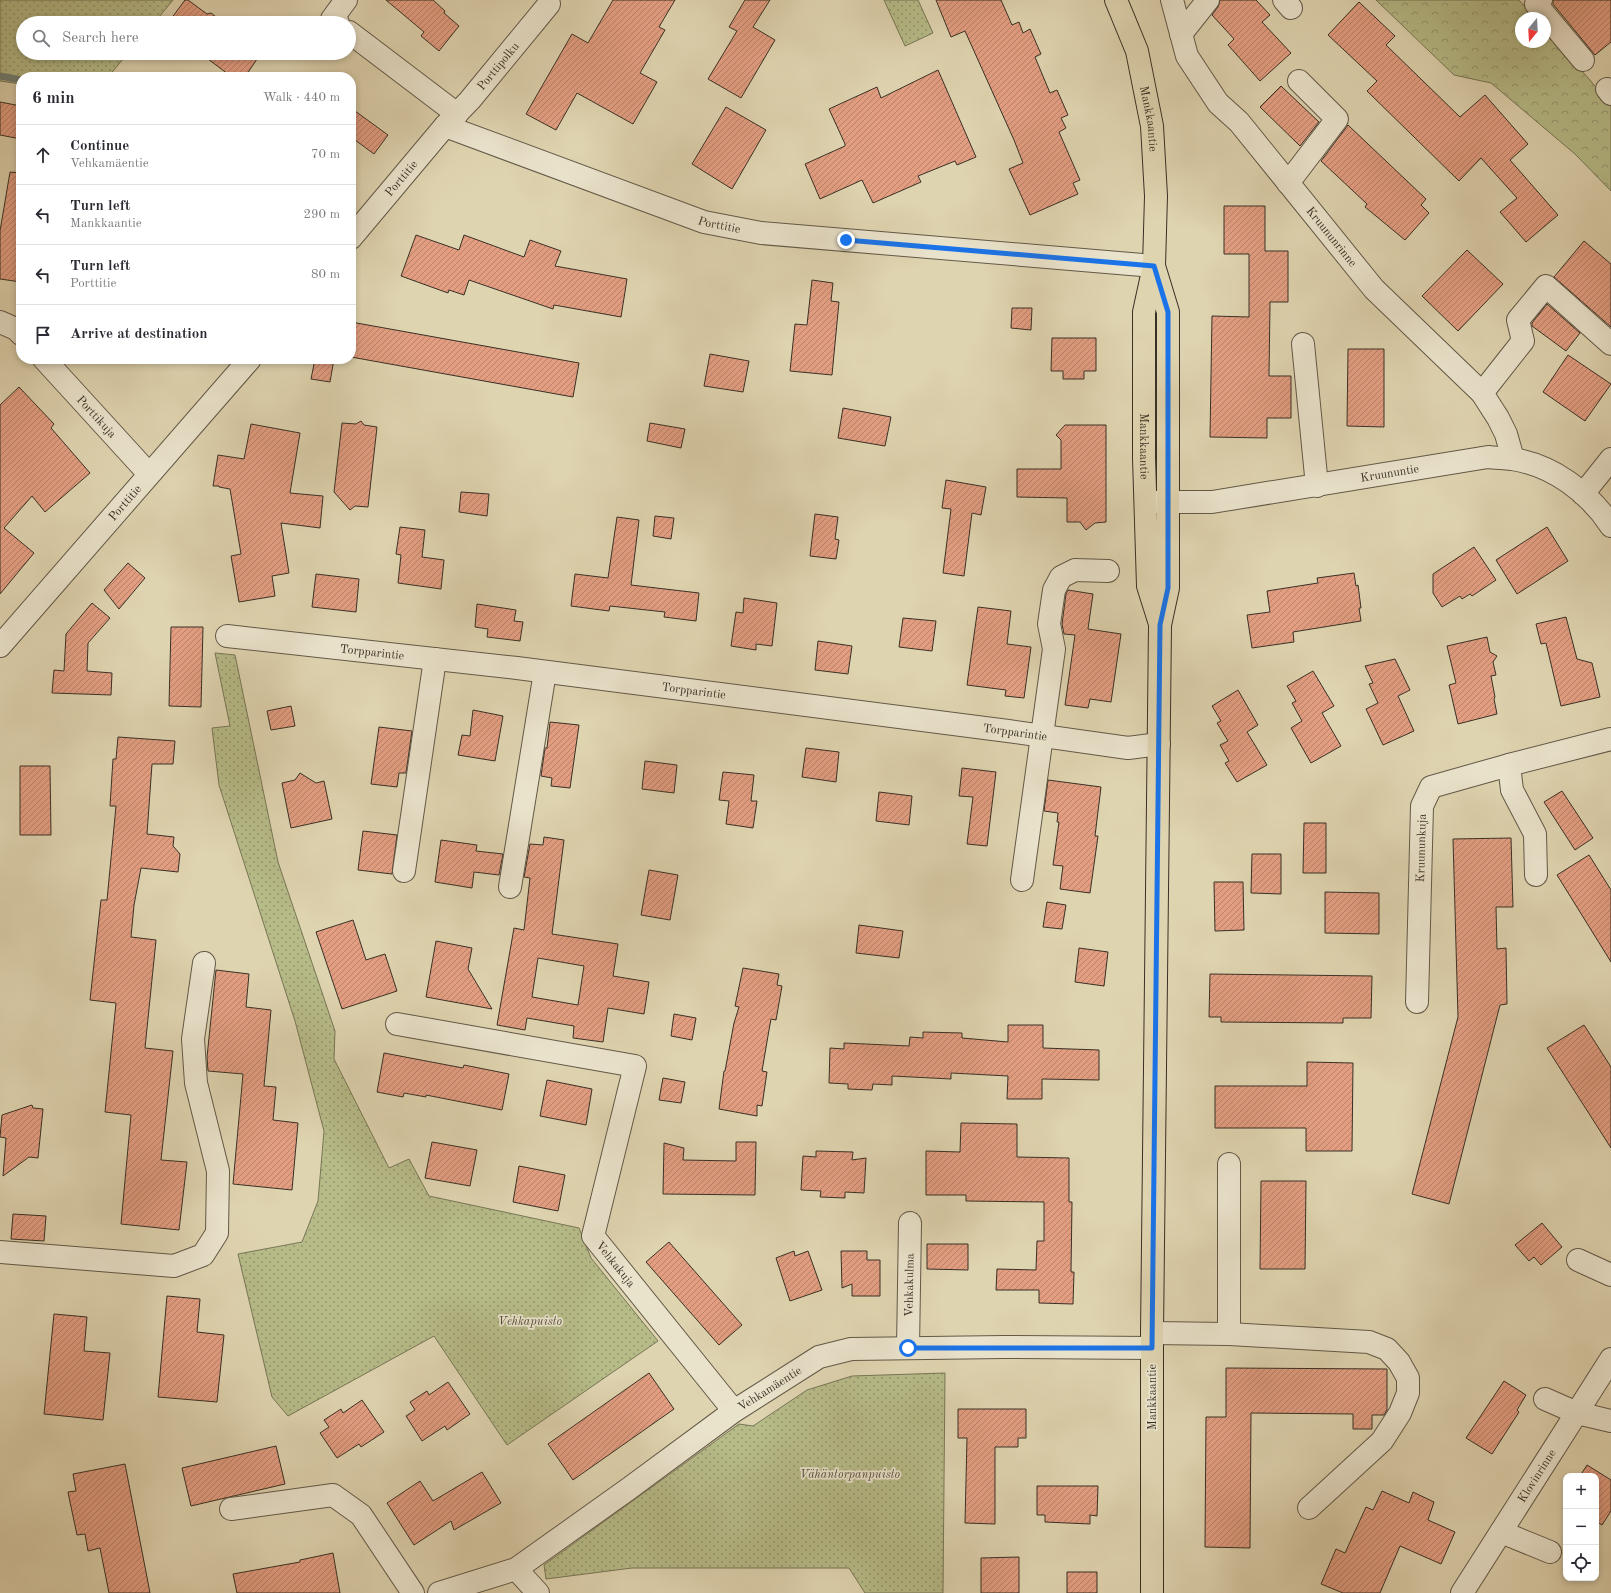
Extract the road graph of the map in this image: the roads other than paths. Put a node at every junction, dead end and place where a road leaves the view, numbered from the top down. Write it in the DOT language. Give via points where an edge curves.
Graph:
graph roads {
  1 [pos="346,0"];
  2 [pos="1116,0"];
  3 [pos="1172,0"];
  4 [pos="1208,0"];
  5 [pos="1536,1"];
  6 [pos="549,4"];
  7 [pos="334,16"];
  8 [pos="1181,34"];
  9 [pos="356,38"];
  10 [pos="1584,60"];
  11 [pos="1299,81"];
  12 [pos="451,120"];
  13 [pos="1288,183"];
  14 [pos="356,232"];
  15 [pos="1154,266"];
  16 [pos="0,322"];
  17 [pos="16,329"];
  18 [pos="1303,344"];
  19 [pos="1611,344"];
  20 [pos="49,364"];
  21 [pos="246,364"];
  22 [pos="1482,393"];
  23 [pos="1513,459"];
  24 [pos="1611,459"];
  25 [pos="149,474"];
  26 [pos="1317,486"];
  27 [pos="1583,494"];
  28 [pos="1146,502"];
  29 [pos="1169,502"];
  30 [pos="1611,526"];
  31 [pos="1108,571"];
  32 [pos="1160,625"];
  33 [pos="227,636"];
  34 [pos="0,646"];
  35 [pos="435,659"];
  36 [pos="545,672"];
  37 [pos="1043,736"];
  38 [pos="1611,739"];
  39 [pos="1159,744"];
  40 [pos="1509,765"];
  41 [pos="404,871"];
  42 [pos="1536,876"];
  43 [pos="1022,880"];
  44 [pos="510,887"];
  45 [pos="204,963"];
  46 [pos="1417,1002"];
  47 [pos="397,1024"];
  48 [pos="1229,1164"];
  49 [pos="910,1223"];
  50 [pos="0,1252"];
  51 [pos="1578,1260"];
  52 [pos="1611,1275"];
  53 [pos="1229,1334"];
  54 [pos="1152,1341"];
  55 [pos="908,1348"];
  56 [pos="1609,1367"];
  57 [pos="1545,1399"];
  58 [pos="734,1411"];
  59 [pos="1577,1413"];
  60 [pos="1611,1421"];
  61 [pos="1309,1508"];
  62 [pos="231,1509"];
  63 [pos="1501,1532"];
  64 [pos="1550,1552"];
  65 [pos="516,1569"];
  66 [pos="413,1593"];
  67 [pos="439,1593"];
  68 [pos="538,1593"];
  69 [pos="1152,1593"];
  70 [pos="1462,1593"];
  1 -- 7 [label="street"];
  2 -- 15 [label="main road, Mankkaantie" via="1137,51 1152,126 1156,196"];
  3 -- 8 [label="street, Kruununrinne"];
  4 -- 8 [label="street"];
  5 -- 10 [label="street"];
  6 -- 12 [label="street, Porttipolku"];
  8 -- 13 [label="street, Kruununrinne" via="1187,56 1218,103 1240,122"];
  9 -- 12 [label="street"];
  11 -- 13 [label="street" via="1337,119"];
  12 -- 14 [label="street, Porttitie"];
  12 -- 15 [label="street, Porttitie" via="704,222 736,230"];
  13 -- 22 [label="street, Kruununrinne" via="1374,289"];
  15 -- 28 [label="main road, Mankkaantie" via="1144,312"];
  15 -- 29 [label="main road, Mankkaantie" via="1168,312"];
  16 -- 17 [label="street"];
  18 -- 26 [label="street"];
  19 -- 22 [label="street" via="1546,286 1518,320 1523,341"];
  20 -- 25 [label="street, Porttikuja"];
  21 -- 25 [label="street, Porttitie"];
  22 -- 23 [label="street, Kruununrinne" via="1506,434"];
  23 -- 26 [label="street, Kruununtie" via="1488,457"];
  23 -- 27 [label="street, Kruununtie" via="1571,482"];
  24 -- 27 [label="street"];
  25 -- 34 [label="street, Porttitie"];
  26 -- 29 [label="street, Kruununtie" via="1212,502"];
  27 -- 30 [label="street, Kruununtie"];
  28 -- 29 [label="street, Kruununtie"];
  28 -- 32 [label="main road, Mankkaantie" via="1148,586"];
  29 -- 32 [label="main road, Mankkaantie" via="1168,588"];
  31 -- 37 [label="street" via="1075,570 1061,577 1054,590 1049,624 1054,649"];
  32 -- 39 [label="main road, Mankkaantie"];
  33 -- 35 [label="street, Torpparintie"];
  35 -- 36 [label="street, Torpparintie"];
  35 -- 41 [label="street"];
  36 -- 37 [label="street, Torpparintie"];
  36 -- 44 [label="street"];
  37 -- 39 [label="street, Torpparintie" via="1128,748"];
  37 -- 43 [label="street"];
  38 -- 40 [label="street, Kruununkuja"];
  39 -- 54 [label="main road, Mankkaantie"];
  40 -- 42 [label="street" via="1512,790 1535,834"];
  40 -- 46 [label="street, Kruununkuja" via="1431,788 1422,806"];
  45 -- 50 [label="street" via="193,1039 194,1054 196,1083 218,1171 217,1233 203,1255 174,1266"];
  47 -- 58 [label="street, Vehkakuja" via="635,1066 593,1236"];
  48 -- 53 [label="street"];
  49 -- 55 [label="street, Vehkakulma"];
  51 -- 52 [label="street"];
  53 -- 54 [label="street, Vehkamäentie"];
  53 -- 61 [label="street, Vehkamäentie" via="1369,1342 1387,1349 1399,1362 1408,1378 1408,1393 1400,1412 1382,1441"];
  54 -- 55 [label="street, Vehkamäentie"];
  54 -- 69 [label="main road, Mankkaantie"];
  55 -- 58 [label="street, Vehkamäentie" via="851,1349 819,1357"];
  56 -- 59 [label="street, Klovinrinne"];
  57 -- 59 [label="street"];
  58 -- 65 [label="street, Vehkamäentie"];
  59 -- 60 [label="street"];
  59 -- 63 [label="street, Klovinrinne"];
  62 -- 66 [label="street" via="333,1495 361,1515"];
  63 -- 64 [label="street"];
  63 -- 70 [label="street, Klovinrinne"];
  65 -- 67 [label="street, Vehkamäentie"];
  65 -- 68 [label="street"];
}
